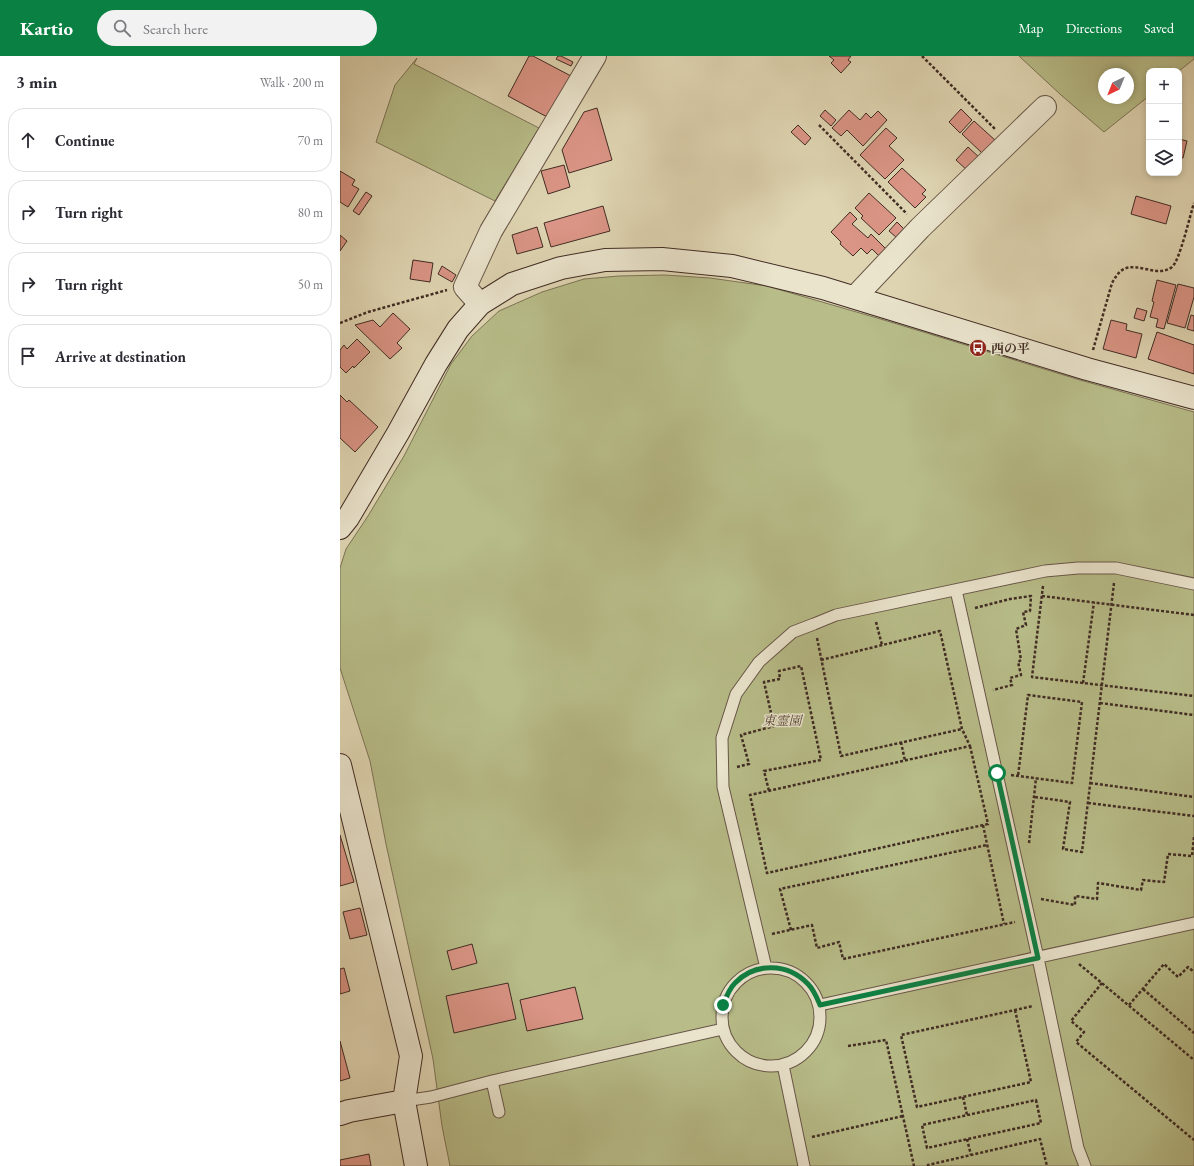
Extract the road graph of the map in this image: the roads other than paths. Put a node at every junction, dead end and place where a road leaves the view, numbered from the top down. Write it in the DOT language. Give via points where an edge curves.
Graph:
graph roads {
  1 [pos="595,56"];
  2 [pos="1045,107"];
  3 [pos="854,297"];
  4 [pos="480,304"];
  5 [pos="1194,398"];
  6 [pos="340,528"];
  7 [pos="1194,584"];
  8 [pos="956,590"];
  9 [pos="340,765"];
  10 [pos="1194,923"];
  11 [pos="1038,958"];
  12 [pos="766,968"];
  13 [pos="820,1005"];
  14 [pos="723,1029"];
  15 [pos="783,1065"];
  16 [pos="492,1081"];
  17 [pos="404,1101"];
  18 [pos="499,1112"];
  19 [pos="340,1114"];
  20 [pos="416,1166"];
  21 [pos="804,1166"];
  22 [pos="1085,1166"];
  1 -- 4 [label="street" via="490,231 465,287"];
  2 -- 3 [label="street" via="920,228"];
  3 -- 4 [label="street" via="732,266 662,259 605,260 561,268 512,284"];
  3 -- 5 [label="street" via="1087,370"];
  4 -- 6 [label="street" via="458,329 436,364 398,433"];
  7 -- 8 [label="lane" via="1116,568 1078,568 1045,571"];
  8 -- 11 [label="lane"];
  8 -- 12 [label="lane" via="836,615 793,632 759,662 736,694 722,738 723,788"];
  9 -- 17 [label="street" via="411,1056"];
  10 -- 11 [label="lane"];
  11 -- 13 [label="lane"];
  11 -- 22 [label="lane" via="1078,1148"];
  12 -- 13 [label="lane" via="777,968 800,976 809,984"];
  12 -- 14 [label="lane" via="743,976 734,984 723,1005"];
  13 -- 15 [label="lane" via="820,1029 816,1040 800,1058"];
  14 -- 15 [label="lane" via="734,1050 743,1058 765,1066"];
  14 -- 16 [label="lane"];
  15 -- 21 [label="lane"];
  16 -- 17 [label="lane" via="431,1097"];
  16 -- 18 [label="lane"];
  17 -- 19 [label="street"];
  17 -- 20 [label="street"];
}
